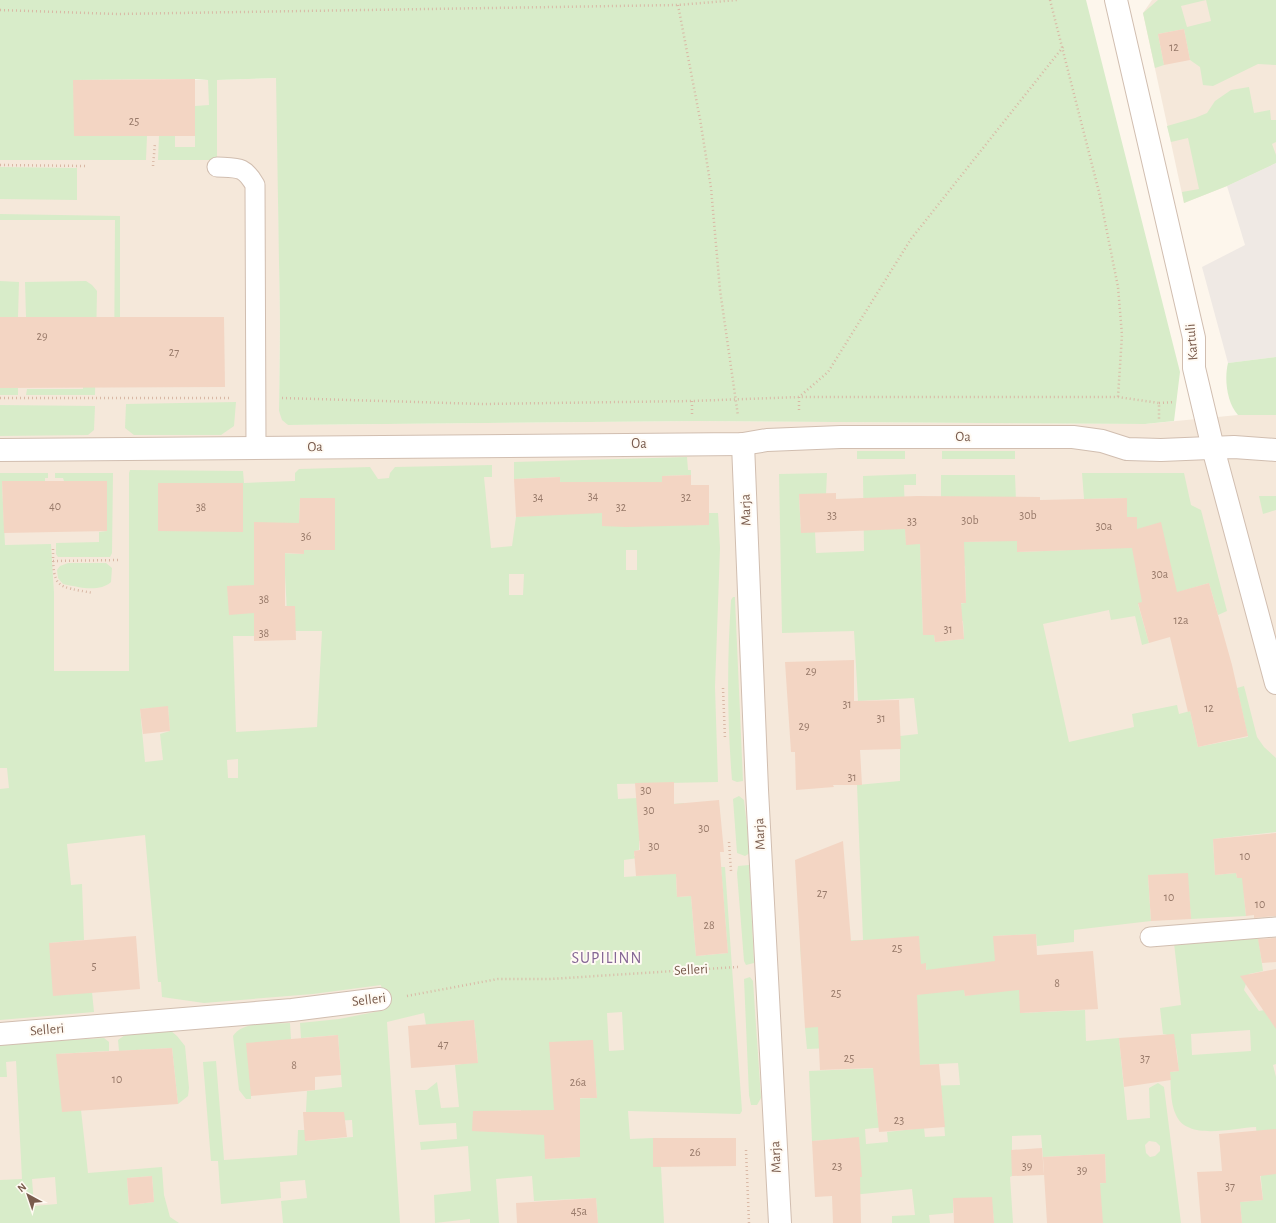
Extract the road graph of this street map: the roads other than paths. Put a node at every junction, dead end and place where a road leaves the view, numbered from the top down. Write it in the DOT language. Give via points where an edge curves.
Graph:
graph roads {
  1 [pos="1116,0"];
  2 [pos="217,167"];
  3 [pos="743,444"];
  4 [pos="256,448"];
  5 [pos="1213,448"];
  6 [pos="0,450"];
  7 [pos="1276,450"];
  8 [pos="1276,683"];
  9 [pos="1276,928"];
  10 [pos="1150,936"];
  11 [pos="380,999"];
  12 [pos="0,1034"];
  13 [pos="780,1223"];
  1 -- 5 [label="street, Kartuli" via="1186,300 1194,338 1194,368"];
  2 -- 4 [label="lane" via="240,168 249,174 255,185"];
  3 -- 4 [label="street, Oa"];
  3 -- 5 [label="street, Oa" via="767,440 841,437 1073,437 1127,448"];
  3 -- 13 [label="street, Marja"];
  4 -- 6 [label="street, Oa"];
  5 -- 7 [label="street, Oa"];
  5 -- 8 [label="street, Kartuli"];
  9 -- 10 [label="lane"];
  11 -- 12 [label="street, Selleri" via="292,1010"];
}
